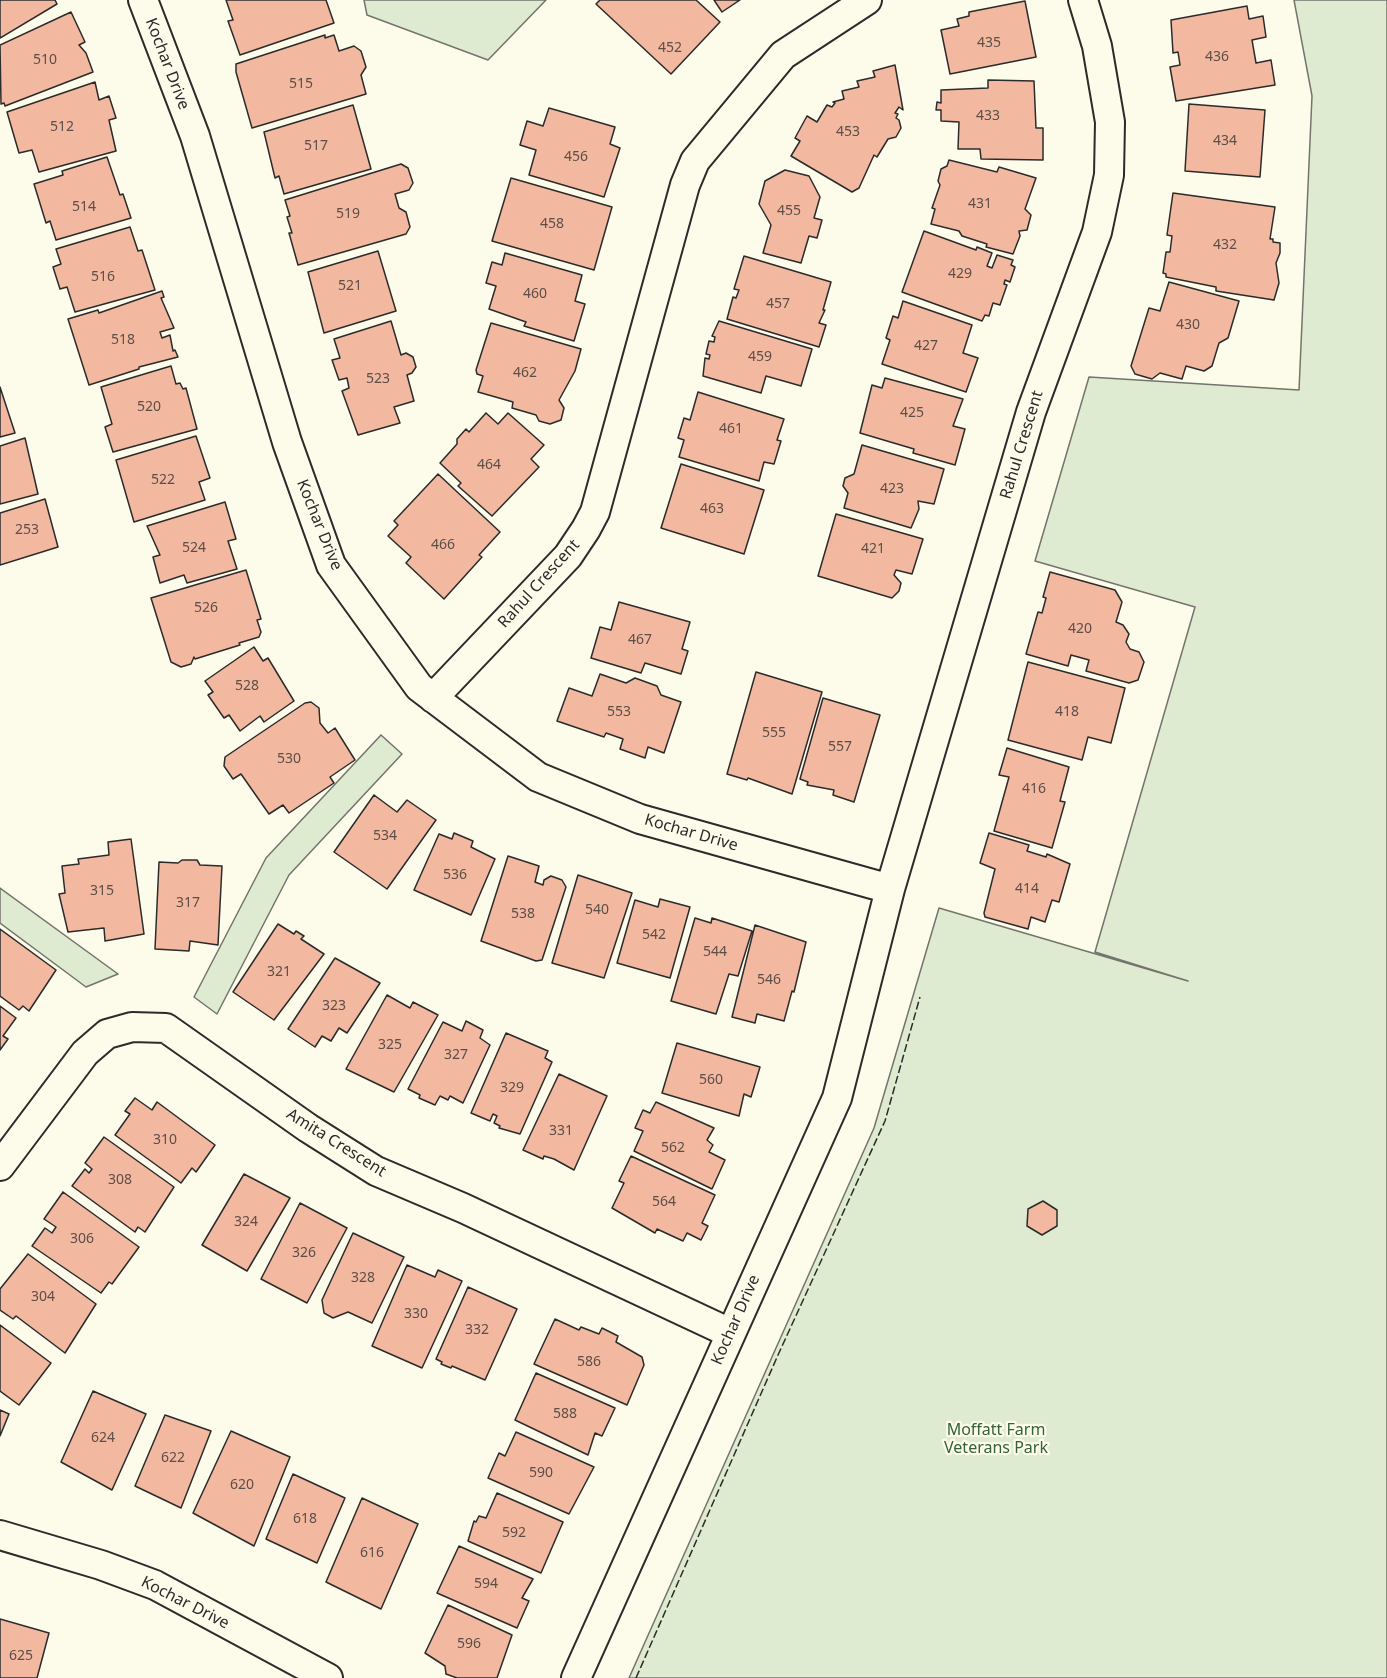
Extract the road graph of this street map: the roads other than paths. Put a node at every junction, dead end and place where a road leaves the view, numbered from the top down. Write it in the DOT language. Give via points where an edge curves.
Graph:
graph roads {
  1 [pos="143,0"];
  2 [pos="867,0"];
  3 [pos="1083,0"];
  4 [pos="433,698"];
  5 [pos="890,889"];
  6 [pos="0,1166"];
  7 [pos="730,1333"];
  8 [pos="0,1535"];
  9 [pos="328,1678"];
  10 [pos="576,1678"];
  1 -- 4 [label="street, Kochar Drive" via="195,136 287,442 331,565 419,687"];
  2 -- 4 [label="street, Rahul Crescent" via="783,55 695,161 685,185 595,512 568,556"];
  3 -- 5 [label="street, Rahul Crescent" via="1097,46 1110,122 1110,175 1097,232 1031,412"];
  4 -- 5 [label="street, Kochar Drive" via="538,777 640,819"];
  5 -- 7 [label="street, Kochar Drive" via="837,1098"];
  6 -- 7 [label="street, Amita Crescent" via="85,1053 107,1034 132,1027 166,1028 376,1171"];
  7 -- 10 [label="street, Kochar Drive"];
  8 -- 9 [label="street, Kochar Drive" via="155,1585"];
}
